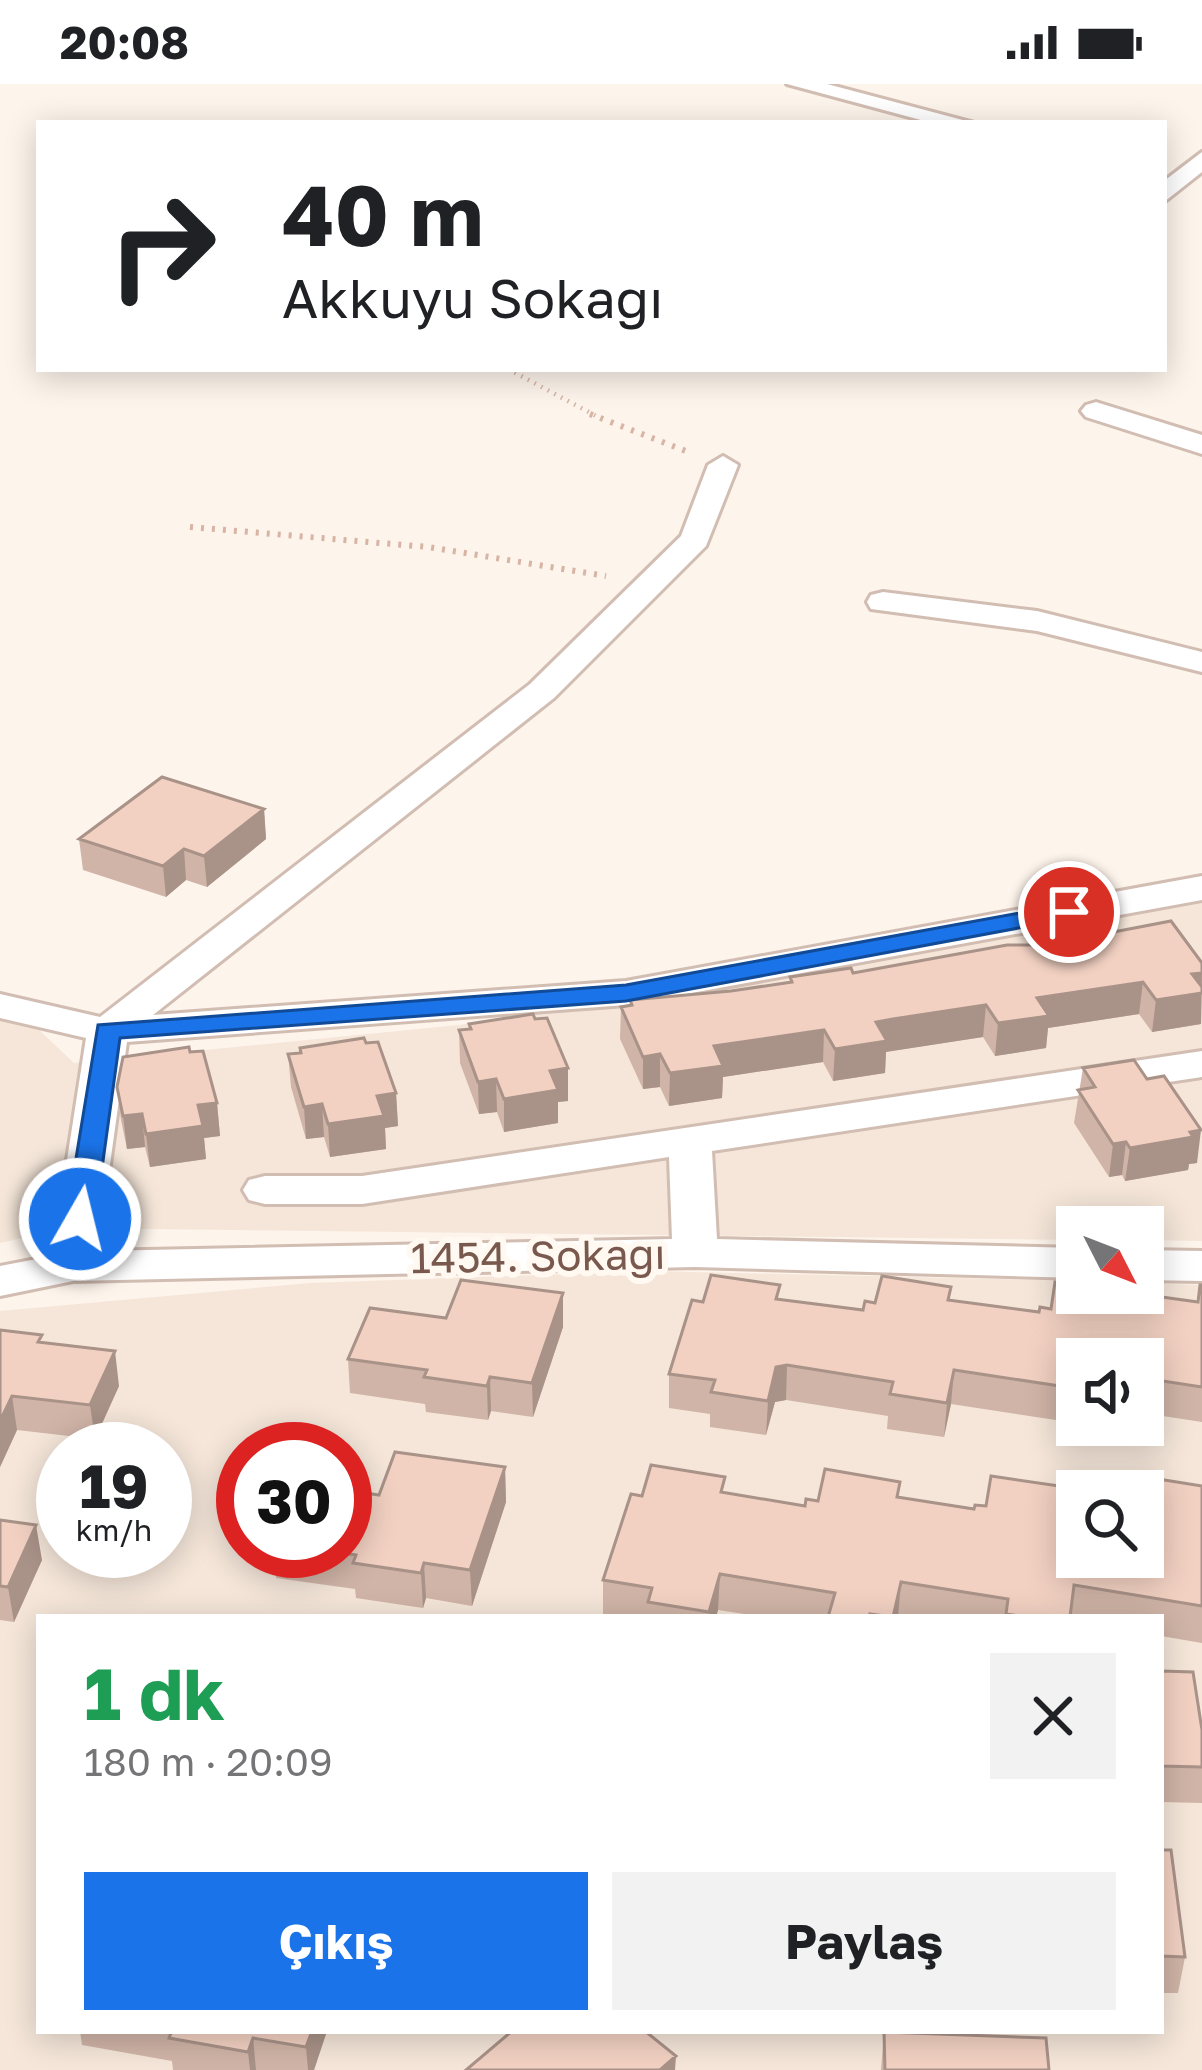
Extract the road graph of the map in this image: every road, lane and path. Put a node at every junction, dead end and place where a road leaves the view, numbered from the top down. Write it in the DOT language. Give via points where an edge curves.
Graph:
graph roads {
  1 [pos="798,84"];
  2 [pos="949,120"];
  3 [pos="1189,170"];
  4 [pos="1167,191"];
  5 [pos="513,372"];
  6 [pos="1096,411"];
  7 [pos="1202,445"];
  8 [pos="723,465"];
  9 [pos="190,527"];
  10 [pos="650,584"];
  11 [pos="883,602"];
  12 [pos="1202,662"];
  13 [pos="1202,888"];
  14 [pos="0,1006"];
  15 [pos="108,1031"];
  16 [pos="1202,1064"];
  17 [pos="690,1141"];
  18 [pos="265,1190"];
  19 [pos="695,1253"];
  20 [pos="1056,1262"];
  21 [pos="1164,1265"];
  22 [pos="73,1266"];
  23 [pos="1202,1266"];
  24 [pos="0,1281"];
  1 -- 2 [label="street"];
  3 -- 4 [label="street"];
  5 -- 8 [label="path" via="567,405"];
  6 -- 7 [label="street"];
  8 -- 10 [label="street" via="695,539"];
  9 -- 10 [label="path" via="428,547"];
  10 -- 15 [label="street" via="542,691"];
  11 -- 12 [label="street" via="1037,621"];
  13 -- 15 [label="street" via="626,993"];
  14 -- 15 [label="street"];
  15 -- 22 [label="street"];
  16 -- 17 [label="street"];
  17 -- 18 [label="street" via="362,1190"];
  17 -- 19 [label="street"];
  19 -- 20 [label="street, 1454. Sokağı"];
  19 -- 22 [label="street, 1454. Sokağı"];
  21 -- 23 [label="street"];
  22 -- 24 [label="street, 1454. Sokağı"];
}
